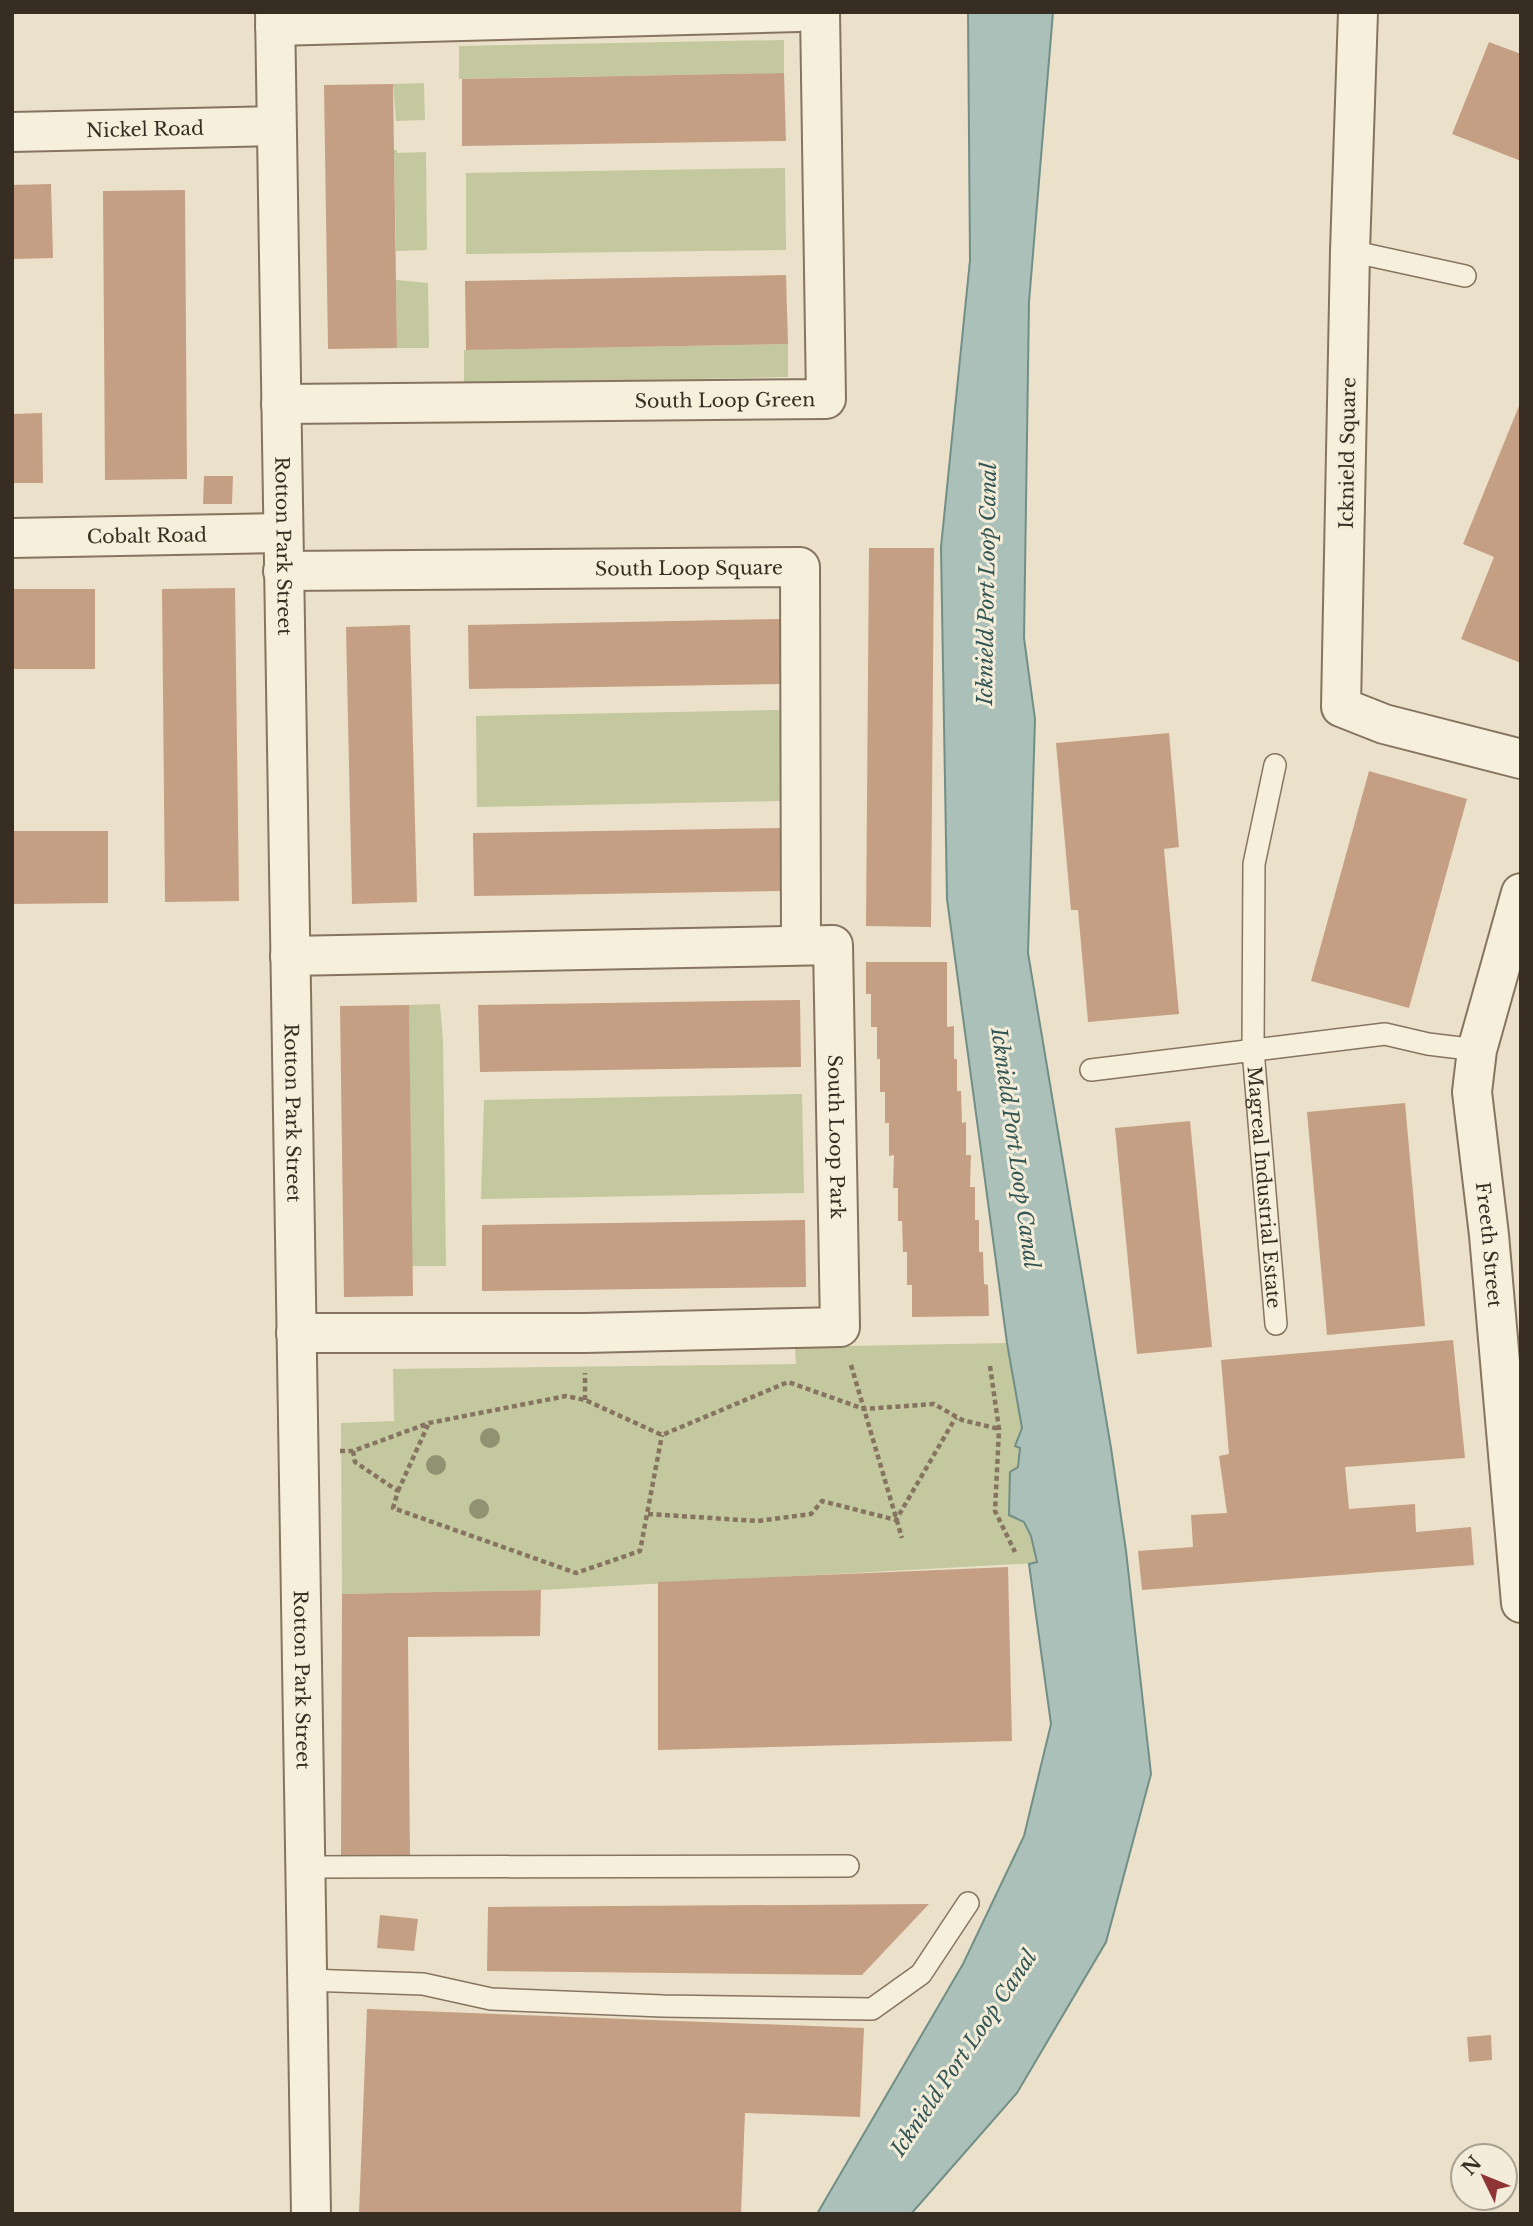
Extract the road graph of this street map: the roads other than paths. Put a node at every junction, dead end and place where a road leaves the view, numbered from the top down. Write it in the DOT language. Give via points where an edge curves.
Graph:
graph roads {
  1 [pos="798,12"];
  2 [pos="820,12"];
  3 [pos="1358,12"];
  4 [pos="275,19"];
  5 [pos="276,126"];
  6 [pos="12,132"];
  7 [pos="1350,251"];
  8 [pos="1465,276"];
  9 [pos="281,404"];
  10 [pos="283,533"];
  11 [pos="12,538"];
  12 [pos="284,571"];
  13 [pos="1521,759"];
  14 [pos="1275,765"];
  15 [pos="1521,893"];
  16 [pos="802,945"];
  17 [pos="290,956"];
  18 [pos="1253,1050"];
  19 [pos="1477,1050"];
  20 [pos="1091,1070"];
  21 [pos="1276,1324"];
  22 [pos="296,1333"];
  23 [pos="1521,1604"];
  24 [pos="848,1866"];
  25 [pos="305,1867"];
  26 [pos="968,1902"];
  27 [pos="307,1980"];
  28 [pos="311,2214"];
  1 -- 4 [label="street"];
  2 -- 9 [label="street, South Loop Green" via="826,399"];
  3 -- 7 [label="street, Icknield Square"];
  4 -- 5 [label="street, Rotton Park Street"];
  5 -- 6 [label="street, Nickel Road"];
  5 -- 9 [label="street, Rotton Park Street"];
  7 -- 8 [label="lane"];
  7 -- 13 [label="street, Icknield Square" via="1341,706 1384,724"];
  9 -- 10 [label="street, Rotton Park Street"];
  10 -- 11 [label="street, Cobalt Road"];
  10 -- 12 [label="street, Rotton Park Street"];
  12 -- 16 [label="street, South Loop Square" via="800,567"];
  12 -- 17 [label="street, Rotton Park Street"];
  14 -- 18 [label="lane, Magreal Industrial Estate" via="1254,864"];
  15 -- 19 [label="street, Freeth Street"];
  16 -- 17 [label="street, South Loop Park"];
  16 -- 22 [label="street, South Loop Park" via="833,945 840,1327"];
  17 -- 22 [label="street, Rotton Park Street"];
  18 -- 19 [label="lane, Magreal Industrial Estate" via="1385,1034"];
  18 -- 20 [label="lane, Magreal Industrial Estate"];
  18 -- 21 [label="lane, Magreal Industrial Estate"];
  19 -- 23 [label="street, Freeth Street" via="1472,1092"];
  22 -- 25 [label="street, Rotton Park Street"];
  24 -- 25 [label="lane"];
  25 -- 27 [label="street, Rotton Park Street"];
  26 -- 27 [label="lane" via="920,1974 872,2009 491,1999 423,1984"];
  27 -- 28 [label="street, Rotton Park Street"];
}
